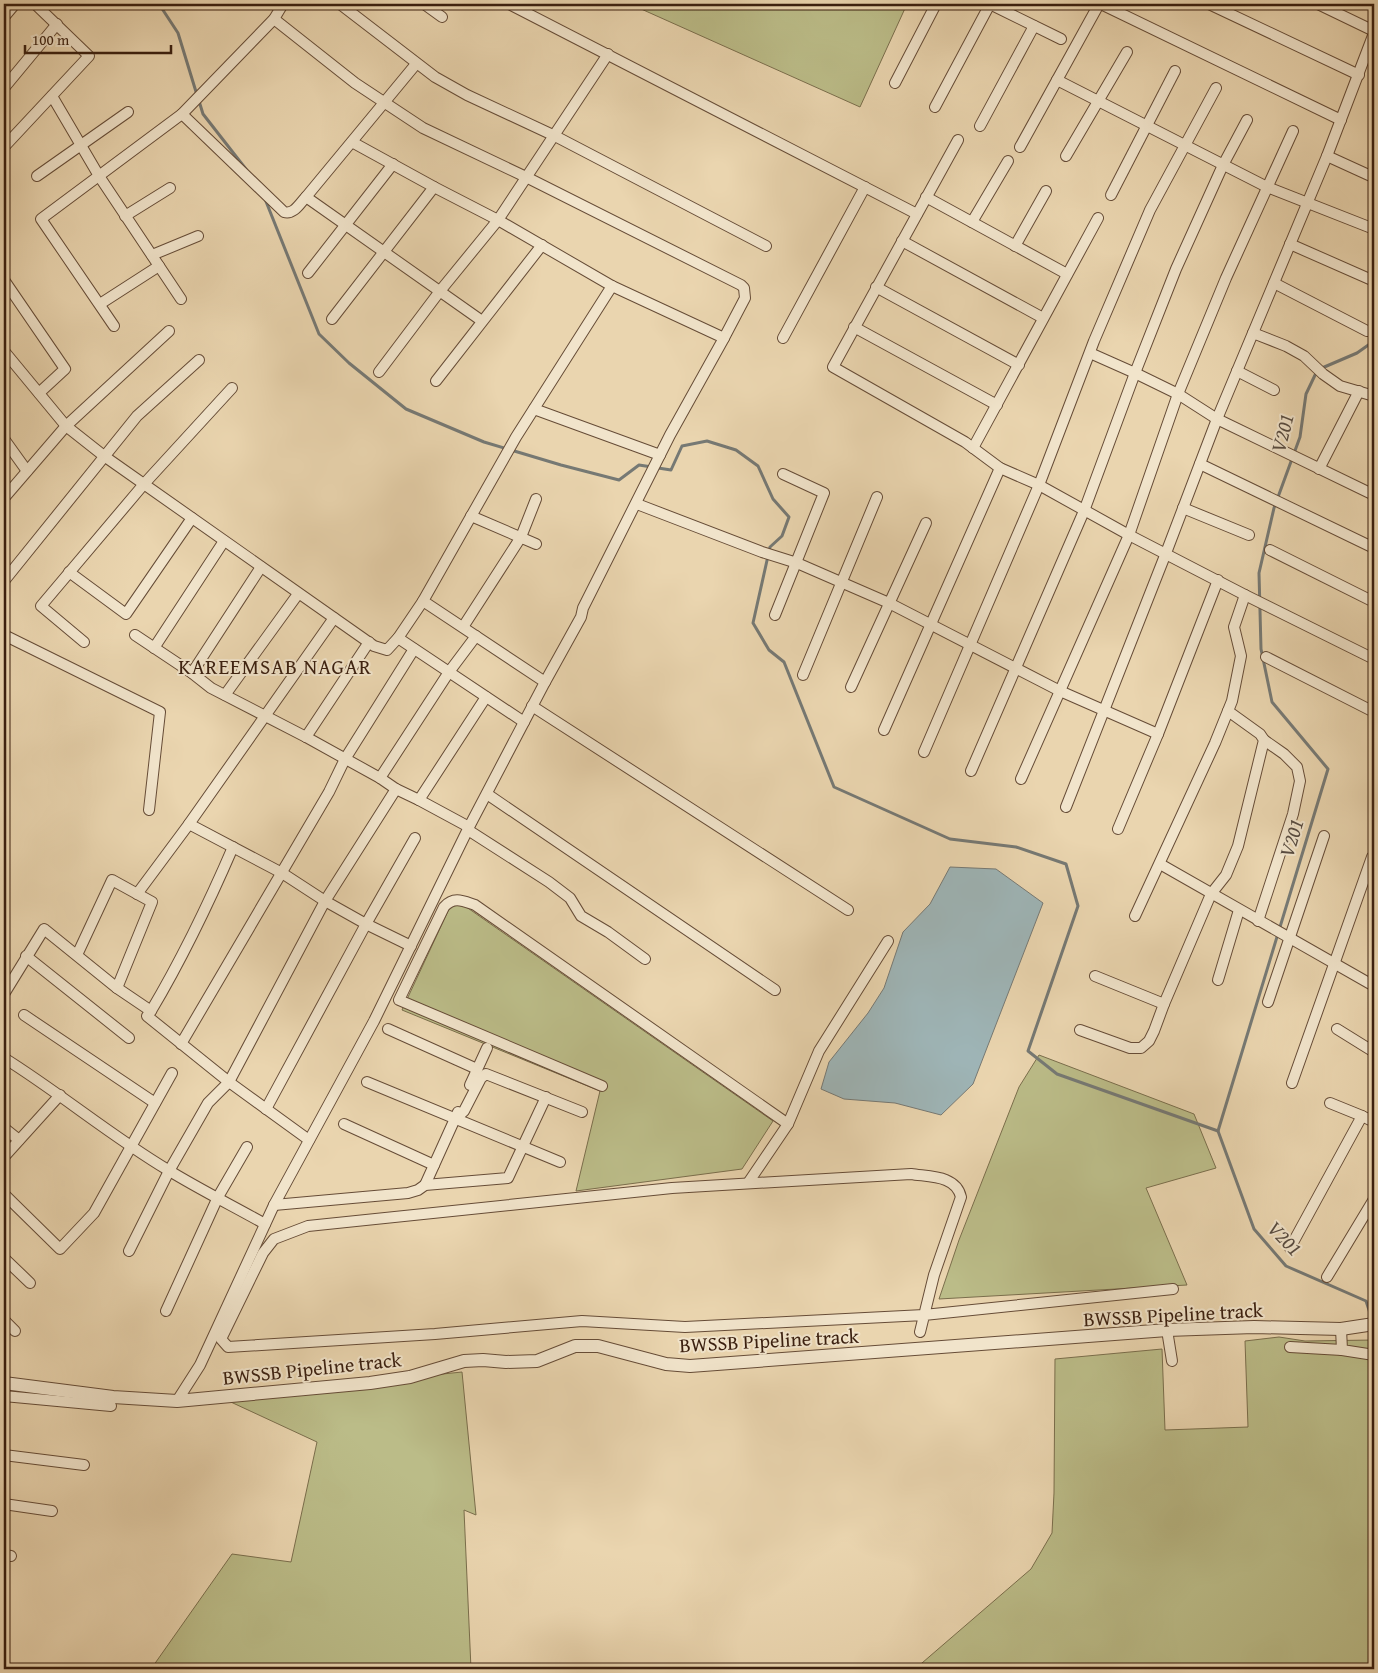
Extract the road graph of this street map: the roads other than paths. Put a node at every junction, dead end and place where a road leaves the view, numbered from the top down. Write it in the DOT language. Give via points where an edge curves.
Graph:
graph roads {
  1 [pos="15,4"];
  2 [pos="36,4"];
  3 [pos="283,4"];
  4 [pos="340,4"];
  5 [pos="424,4"];
  6 [pos="509,4"];
  7 [pos="936,4"];
  8 [pos="990,4"];
  9 [pos="1100,4"];
  10 [pos="1209,4"];
  11 [pos="1318,4"];
  12 [pos="1340,9"];
  13 [pos="4,17"];
  14 [pos="442,17"];
  15 [pos="274,19"];
  16 [pos="57,24"];
  17 [pos="1034,26"];
  18 [pos="1374,32"];
  19 [pos="1061,39"];
  20 [pos="1127,52"];
  21 [pos="608,54"];
  22 [pos="416,64"];
  23 [pos="1175,71"];
  24 [pos="1359,75"];
  25 [pos="1057,80"];
  26 [pos="894,83"];
  27 [pos="4,88"];
  28 [pos="1216,88"];
  29 [pos="52,96"];
  30 [pos="1098,101"];
  31 [pos="384,103"];
  32 [pos="935,107"];
  33 [pos="128,112"];
  34 [pos="182,114"];
  35 [pos="1247,120"];
  36 [pos="1342,120"];
  37 [pos="980,126"];
  38 [pos="1147,126"];
  39 [pos="1294,131"];
  40 [pos="555,136"];
  41 [pos="958,140"];
  42 [pos="352,142"];
  43 [pos="1184,144"];
  44 [pos="81,145"];
  45 [pos="4,147"];
  46 [pos="1020,147"];
  47 [pos="1066,156"];
  48 [pos="1327,156"];
  49 [pos="1008,161"];
  50 [pos="393,164"];
  51 [pos="1223,165"];
  52 [pos="37,176"];
  53 [pos="99,176"];
  54 [pos="526,177"];
  55 [pos="1373,177"];
  56 [pos="434,187"];
  57 [pos="865,187"];
  58 [pos="1267,187"];
  59 [pos="170,188"];
  60 [pos="1046,191"];
  61 [pos="1111,195"];
  62 [pos="306,197"];
  63 [pos="926,197"];
  64 [pos="1307,202"];
  65 [pos="917,214"];
  66 [pos="125,216"];
  67 [pos="1098,218"];
  68 [pos="498,220"];
  69 [pos="972,222"];
  70 [pos="346,225"];
  71 [pos="1374,229"];
  72 [pos="198,236"];
  73 [pos="902,241"];
  74 [pos="1290,244"];
  75 [pos="542,245"];
  76 [pos="766,246"];
  77 [pos="1015,246"];
  78 [pos="384,252"];
  79 [pos="152,256"];
  80 [pos="159,266"];
  81 [pos="308,273"];
  82 [pos="1067,274"];
  83 [pos="4,280"];
  84 [pos="1374,281"];
  85 [pos="1274,283"];
  86 [pos="612,286"];
  87 [pos="876,287"];
  88 [pos="440,291"];
  89 [pos="181,300"];
  90 [pos="100,304"];
  91 [pos="1043,318"];
  92 [pos="332,319"];
  93 [pos="482,321"];
  94 [pos="114,326"];
  95 [pos="854,327"];
  96 [pos="169,331"];
  97 [pos="1367,331"];
  98 [pos="1253,333"];
  99 [pos="724,338"];
  100 [pos="783,338"];
  101 [pos="4,351"];
  102 [pos="1090,354"];
  103 [pos="199,360"];
  104 [pos="1019,365"];
  105 [pos="1237,371"];
  106 [pos="379,372"];
  107 [pos="1136,373"];
  108 [pos="436,381"];
  109 [pos="232,388"];
  110 [pos="1274,390"];
  111 [pos="1359,391"];
  112 [pos="39,394"];
  113 [pos="1178,394"];
  114 [pos="1374,396"];
  115 [pos="996,405"];
  116 [pos="534,409"];
  117 [pos="1217,419"];
  118 [pos="66,426"];
  119 [pos="4,439"];
  120 [pos="973,448"];
  121 [pos="104,456"];
  122 [pos="659,458"];
  123 [pos="1200,464"];
  124 [pos="1000,468"];
  125 [pos="1320,469"];
  126 [pos="28,470"];
  127 [pos="783,474"];
  128 [pos="144,484"];
  129 [pos="1039,485"];
  130 [pos="1374,495"];
  131 [pos="877,497"];
  132 [pos="4,498"];
  133 [pos="536,499"];
  134 [pos="637,504"];
  135 [pos="1183,508"];
  136 [pos="1084,511"];
  137 [pos="471,516"];
  138 [pos="192,518"];
  139 [pos="926,523"];
  140 [pos="1129,535"];
  141 [pos="1248,535"];
  142 [pos="521,537"];
  143 [pos="224,541"];
  144 [pos="536,544"];
  145 [pos="1374,548"];
  146 [pos="1270,550"];
  147 [pos="1166,553"];
  148 [pos="797,563"];
  149 [pos="261,567"];
  150 [pos="69,572"];
  151 [pos="1218,580"];
  152 [pos="4,581"];
  153 [pos="842,583"];
  154 [pos="298,594"];
  155 [pos="1245,595"];
  156 [pos="423,601"];
  157 [pos="1374,602"];
  158 [pos="889,603"];
  159 [pos="775,615"];
  160 [pos="334,618"];
  161 [pos="931,624"];
  162 [pos="463,627"];
  163 [pos="4,635"];
  164 [pos="135,635"];
  165 [pos="476,636"];
  166 [pos="398,638"];
  167 [pos="84,642"];
  168 [pos="368,642"];
  169 [pos="972,644"];
  170 [pos="154,648"];
  171 [pos="414,649"];
  172 [pos="1266,657"];
  173 [pos="1374,659"];
  174 [pos="1017,668"];
  175 [pos="450,672"];
  176 [pos="192,673"];
  177 [pos="803,675"];
  178 [pos="545,682"];
  179 [pos="851,687"];
  180 [pos="1060,691"];
  181 [pos="225,695"];
  182 [pos="486,697"];
  183 [pos="532,706"];
  184 [pos="1105,710"];
  185 [pos="1228,711"];
  186 [pos="1374,712"];
  187 [pos="265,716"];
  188 [pos="524,722"];
  189 [pos="884,730"];
  190 [pos="1158,734"];
  191 [pos="306,737"];
  192 [pos="1264,740"];
  193 [pos="924,752"];
  194 [pos="346,759"];
  195 [pos="971,771"];
  196 [pos="380,778"];
  197 [pos="1022,779"];
  198 [pos="396,789"];
  199 [pos="487,794"];
  200 [pos="419,800"];
  201 [pos="1066,807"];
  202 [pos="149,810"];
  203 [pos="189,824"];
  204 [pos="469,829"];
  205 [pos="1118,829"];
  206 [pos="1324,836"];
  207 [pos="415,838"];
  208 [pos="233,847"];
  209 [pos="1374,855"];
  210 [pos="1160,864"];
  211 [pos="282,873"];
  212 [pos="137,894"];
  213 [pos="1211,894"];
  214 [pos="325,901"];
  215 [pos="848,910"];
  216 [pos="1239,910"];
  217 [pos="1135,916"];
  218 [pos="1258,921"];
  219 [pos="366,924"];
  220 [pos="1289,938"];
  221 [pos="888,941"];
  222 [pos="411,946"];
  223 [pos="77,955"];
  224 [pos="26,956"];
  225 [pos="645,959"];
  226 [pos="1334,963"];
  227 [pos="1095,976"];
  228 [pos="1218,980"];
  229 [pos="1374,986"];
  230 [pos="117,988"];
  231 [pos="775,990"];
  232 [pos="4,994"];
  233 [pos="1268,1002"];
  234 [pos="1164,1004"];
  235 [pos="151,1011"];
  236 [pos="24,1015"];
  237 [pos="388,1029"];
  238 [pos="1080,1030"];
  239 [pos="1337,1030"];
  240 [pos="129,1038"];
  241 [pos="181,1044"];
  242 [pos="487,1048"];
  243 [pos="1374,1052"];
  244 [pos="4,1058"];
  245 [pos="477,1069"];
  246 [pos="172,1073"];
  247 [pos="229,1082"];
  248 [pos="367,1082"];
  249 [pos="1292,1083"];
  250 [pos="602,1086"];
  251 [pos="60,1095"];
  252 [pos="546,1097"];
  253 [pos="155,1103"];
  254 [pos="1330,1103"];
  255 [pos="266,1109"];
  256 [pos="582,1112"];
  257 [pos="1362,1116"];
  258 [pos="455,1119"];
  259 [pos="1374,1122"];
  260 [pos="344,1124"];
  261 [pos="788,1124"];
  262 [pos="4,1128"];
  263 [pos="19,1140"];
  264 [pos="309,1140"];
  265 [pos="131,1146"];
  266 [pos="247,1147"];
  267 [pos="524,1147"];
  268 [pos="4,1157"];
  269 [pos="560,1162"];
  270 [pos="434,1166"];
  271 [pos="169,1171"];
  272 [pos="748,1183"];
  273 [pos="425,1185"];
  274 [pos="4,1194"];
  275 [pos="218,1198"];
  276 [pos="1374,1199"];
  277 [pos="274,1204"];
  278 [pos="264,1224"];
  279 [pos="1290,1248"];
  280 [pos="129,1251"];
  281 [pos="4,1258"];
  282 [pos="1327,1277"];
  283 [pos="30,1283"];
  284 [pos="1173,1289"];
  285 [pos="166,1310"];
  286 [pos="924,1315"];
  287 [pos="4,1320"];
  288 [pos="1370,1325"];
  289 [pos="1341,1329"];
  290 [pos="1167,1330"];
  291 [pos="15,1331"];
  292 [pos="920,1332"];
  293 [pos="1290,1347"];
  294 [pos="1342,1350"];
  295 [pos="1374,1354"];
  296 [pos="1172,1362"];
  297 [pos="4,1383"];
  298 [pos="4,1396"];
  299 [pos="177,1400"];
  300 [pos="111,1406"];
  301 [pos="4,1455"];
  302 [pos="84,1465"];
  303 [pos="4,1504"];
  304 [pos="52,1511"];
  1 -- 13 [label="street"];
  2 -- 16 [label="street"];
  3 -- 15 [label="street"];
  4 -- 22 [label="street"];
  5 -- 14 [label="street"];
  6 -- 21 [label="street"];
  7 -- 26 [label="street"];
  8 -- 17 [label="street"];
  8 -- 32 [label="street"];
  9 -- 25 [label="street"];
  9 -- 36 [label="street"];
  10 -- 24 [label="street"];
  11 -- 12 [label="street"];
  12 -- 18 [label="street"];
  15 -- 31 [label="street"];
  15 -- 34 [label="street"];
  16 -- 27 [label="street"];
  16 -- 29 [label="street" via="90,56"];
  17 -- 19 [label="street"];
  17 -- 37 [label="street"];
  18 -- 24 [label="street"];
  20 -- 30 [label="street"];
  21 -- 40 [label="street"];
  21 -- 57 [label="street"];
  22 -- 31 [label="street"];
  22 -- 40 [label="street" via="468,95"];
  23 -- 38 [label="street"];
  24 -- 36 [label="street"];
  25 -- 30 [label="street"];
  25 -- 46 [label="street"];
  28 -- 43 [label="street"];
  29 -- 44 [label="street"];
  29 -- 45 [label="street"];
  30 -- 38 [label="street"];
  30 -- 47 [label="street"];
  31 -- 42 [label="street"];
  31 -- 54 [label="street" via="432,133"];
  33 -- 44 [label="street"];
  34 -- 53 [label="street"];
  34 -- 62 [label="street" via="284,212 293,211"];
  35 -- 51 [label="street"];
  36 -- 48 [label="street"];
  38 -- 43 [label="street"];
  38 -- 61 [label="street"];
  39 -- 58 [label="street"];
  40 -- 54 [label="street"];
  40 -- 76 [label="street"];
  41 -- 63 [label="street"];
  42 -- 50 [label="street"];
  42 -- 62 [label="street"];
  43 -- 51 [label="street"];
  43 -- 102 [label="street" via="1150,210"];
  44 -- 52 [label="street"];
  44 -- 53 [label="street"];
  48 -- 55 [label="street"];
  48 -- 64 [label="street"];
  49 -- 69 [label="street"];
  50 -- 56 [label="street"];
  50 -- 70 [label="street"];
  51 -- 58 [label="street"];
  51 -- 107 [label="street" via="1176,269"];
  53 -- 66 [label="street"];
  53 -- 90 [label="street" via="40,219"];
  54 -- 68 [label="street"];
  54 -- 99 [label="street" via="741,285 745,298"];
  56 -- 68 [label="street"];
  56 -- 78 [label="street"];
  57 -- 65 [label="street"];
  57 -- 100 [label="street"];
  58 -- 64 [label="street"];
  58 -- 113 [label="street"];
  59 -- 66 [label="street"];
  60 -- 77 [label="street"];
  62 -- 70 [label="street"];
  63 -- 65 [label="street"];
  63 -- 69 [label="street"];
  64 -- 71 [label="street"];
  64 -- 74 [label="street"];
  65 -- 73 [label="street"];
  66 -- 79 [label="street"];
  67 -- 82 [label="street"];
  68 -- 75 [label="street"];
  68 -- 88 [label="street"];
  69 -- 77 [label="street"];
  70 -- 78 [label="street"];
  70 -- 81 [label="street"];
  72 -- 79 [label="street"];
  73 -- 87 [label="street"];
  73 -- 91 [label="street"];
  74 -- 84 [label="street"];
  74 -- 85 [label="street"];
  75 -- 86 [label="street"];
  75 -- 93 [label="street"];
  77 -- 82 [label="street"];
  78 -- 88 [label="street"];
  78 -- 92 [label="street"];
  79 -- 80 [label="street"];
  80 -- 89 [label="street"];
  80 -- 90 [label="street"];
  82 -- 91 [label="street"];
  83 -- 112 [label="street" via="65,369"];
  85 -- 97 [label="street"];
  85 -- 98 [label="street"];
  86 -- 99 [label="street"];
  86 -- 116 [label="street"];
  87 -- 95 [label="street"];
  87 -- 104 [label="street"];
  88 -- 93 [label="street"];
  88 -- 106 [label="street"];
  90 -- 94 [label="street"];
  91 -- 104 [label="street"];
  93 -- 108 [label="street"];
  95 -- 115 [label="street"];
  95 -- 120 [label="street" via="833,367"];
  96 -- 118 [label="street"];
  98 -- 105 [label="street"];
  98 -- 111 [label="street" via="1304,356 1340,386"];
  99 -- 122 [label="street"];
  101 -- 112 [label="street"];
  102 -- 107 [label="street"];
  102 -- 129 [label="street"];
  103 -- 121 [label="street" via="137,416"];
  104 -- 115 [label="street"];
  105 -- 110 [label="street"];
  105 -- 117 [label="street"];
  107 -- 113 [label="street"];
  107 -- 136 [label="street"];
  109 -- 128 [label="street"];
  111 -- 114 [label="street"];
  111 -- 125 [label="street"];
  112 -- 118 [label="street"];
  113 -- 117 [label="street"];
  113 -- 140 [label="street"];
  115 -- 120 [label="street"];
  116 -- 122 [label="street"];
  116 -- 137 [label="street"];
  117 -- 123 [label="street"];
  117 -- 125 [label="street"];
  118 -- 121 [label="street"];
  118 -- 126 [label="street"];
  119 -- 126 [label="street"];
  120 -- 124 [label="street"];
  121 -- 128 [label="street"];
  121 -- 152 [label="street"];
  122 -- 134 [label="street"];
  123 -- 135 [label="street"];
  123 -- 145 [label="street"];
  124 -- 129 [label="street"];
  124 -- 161 [label="street"];
  125 -- 130 [label="street"];
  126 -- 132 [label="street"];
  127 -- 148 [label="street" via="824,493"];
  128 -- 138 [label="street"];
  128 -- 150 [label="street"];
  129 -- 136 [label="street"];
  129 -- 169 [label="street"];
  131 -- 153 [label="street"];
  133 -- 142 [label="street"];
  134 -- 148 [label="street"];
  134 -- 178 [label="street"];
  135 -- 141 [label="street"];
  135 -- 147 [label="street"];
  136 -- 140 [label="street"];
  136 -- 174 [label="street"];
  137 -- 142 [label="street"];
  137 -- 156 [label="street"];
  138 -- 143 [label="street"];
  138 -- 150 [label="street" via="126,614"];
  139 -- 158 [label="street"];
  140 -- 147 [label="street"];
  140 -- 180 [label="street"];
  142 -- 144 [label="street"];
  142 -- 162 [label="street"];
  143 -- 149 [label="street"];
  143 -- 170 [label="street"];
  146 -- 157 [label="street"];
  147 -- 151 [label="street"];
  147 -- 184 [label="street"];
  148 -- 153 [label="street"];
  148 -- 159 [label="street"];
  149 -- 154 [label="street"];
  149 -- 176 [label="street"];
  150 -- 167 [label="street" via="41,606"];
  151 -- 155 [label="street"];
  151 -- 190 [label="street"];
  153 -- 158 [label="street"];
  153 -- 177 [label="street"];
  154 -- 160 [label="street"];
  154 -- 181 [label="street"];
  155 -- 173 [label="street"];
  155 -- 185 [label="street" via="1234,627 1241,656"];
  156 -- 162 [label="street"];
  156 -- 166 [label="street"];
  158 -- 161 [label="street"];
  158 -- 179 [label="street"];
  160 -- 168 [label="street"];
  160 -- 187 [label="street"];
  161 -- 169 [label="street"];
  161 -- 189 [label="street"];
  162 -- 165 [label="street"];
  163 -- 202 [label="street" via="160,712"];
  164 -- 170 [label="street"];
  165 -- 175 [label="street"];
  165 -- 178 [label="street"];
  166 -- 168 [label="street" via="387,650"];
  166 -- 171 [label="street"];
  168 -- 191 [label="street"];
  169 -- 174 [label="street"];
  169 -- 193 [label="street"];
  170 -- 176 [label="street"];
  171 -- 175 [label="street"];
  171 -- 194 [label="street"];
  172 -- 186 [label="street"];
  174 -- 180 [label="street"];
  174 -- 195 [label="street"];
  175 -- 182 [label="street"];
  175 -- 196 [label="street"];
  176 -- 181 [label="street"];
  178 -- 183 [label="street"];
  180 -- 184 [label="street"];
  180 -- 197 [label="street"];
  181 -- 187 [label="street"];
  182 -- 188 [label="street"];
  182 -- 200 [label="street"];
  183 -- 188 [label="street"];
  183 -- 215 [label="street"];
  184 -- 190 [label="street"];
  184 -- 201 [label="street"];
  185 -- 192 [label="street"];
  185 -- 210 [label="street"];
  187 -- 191 [label="street"];
  187 -- 203 [label="street"];
  188 -- 199 [label="street"];
  190 -- 205 [label="street"];
  191 -- 194 [label="street"];
  192 -- 213 [label="street" via="1238,846 1226,875"];
  192 -- 218 [label="street" via="1297,767 1300,781 1293,814"];
  194 -- 196 [label="street"];
  194 -- 211 [label="street"];
  196 -- 198 [label="street"];
  198 -- 200 [label="street"];
  198 -- 214 [label="street"];
  199 -- 204 [label="street"];
  199 -- 231 [label="street"];
  200 -- 204 [label="street"];
  203 -- 208 [label="street"];
  203 -- 212 [label="street"];
  204 -- 222 [label="street"];
  204 -- 225 [label="street" via="549,882 570,898 581,916"];
  206 -- 220 [label="street"];
  207 -- 219 [label="street"];
  208 -- 211 [label="street"];
  208 -- 235 [label="street" via="201,920"];
  209 -- 226 [label="street"];
  210 -- 213 [label="street"];
  210 -- 217 [label="street"];
  211 -- 214 [label="street"];
  211 -- 241 [label="street"];
  212 -- 223 [label="street" via="112,880"];
  212 -- 230 [label="street" via="152,902"];
  213 -- 216 [label="street"];
  213 -- 234 [label="street"];
  214 -- 219 [label="street"];
  214 -- 247 [label="street"];
  216 -- 218 [label="street"];
  216 -- 228 [label="street"];
  218 -- 220 [label="street"];
  219 -- 222 [label="street"];
  219 -- 255 [label="street"];
  220 -- 226 [label="street"];
  220 -- 233 [label="street"];
  221 -- 261 [label="street" via="820,1051"];
  222 -- 264 [label="street"];
  223 -- 224 [label="street" via="44,929"];
  223 -- 230 [label="street"];
  224 -- 232 [label="street"];
  224 -- 240 [label="street"];
  226 -- 229 [label="street"];
  226 -- 249 [label="street"];
  227 -- 234 [label="street"];
  230 -- 235 [label="street"];
  234 -- 238 [label="street" via="1154,1031 1141,1048 1130,1048"];
  235 -- 241 [label="street" via="148,1016"];
  236 -- 253 [label="street"];
  237 -- 245 [label="street"];
  239 -- 243 [label="street"];
  241 -- 247 [label="street"];
  242 -- 245 [label="street"];
  244 -- 251 [label="street"];
  245 -- 258 [label="street"];
  246 -- 253 [label="street"];
  247 -- 255 [label="street"];
  247 -- 271 [label="street" via="208,1103"];
  248 -- 258 [label="street"];
  250 -- 261 [label="street" via="399,1000 449,902 463,901 474,906"];
  251 -- 263 [label="street"];
  251 -- 265 [label="street"];
  252 -- 256 [label="street"];
  252 -- 258 [label="street" via="486,1074 464,1111"];
  252 -- 267 [label="street"];
  253 -- 265 [label="street"];
  254 -- 257 [label="street"];
  255 -- 264 [label="street"];
  257 -- 259 [label="street"];
  257 -- 279 [label="street"];
  258 -- 267 [label="street"];
  258 -- 270 [label="street"];
  260 -- 270 [label="street"];
  261 -- 272 [label="street"];
  262 -- 263 [label="street"];
  263 -- 268 [label="street"];
  264 -- 277 [label="street"];
  265 -- 271 [label="street"];
  265 -- 274 [label="street" via="94,1213 60,1249"];
  266 -- 275 [label="street"];
  267 -- 269 [label="street"];
  267 -- 273 [label="street" via="508,1178"];
  270 -- 273 [label="street"];
  271 -- 275 [label="street"];
  271 -- 280 [label="street"];
  272 -- 286 [label="street" via="911,1174 953,1183 961,1196"];
  272 -- 286 [label="street" via="308,1226 274,1239 221,1339 228,1347 582,1321 685,1327"];
  273 -- 277 [label="street" via="408,1193"];
  275 -- 278 [label="street"];
  275 -- 285 [label="street"];
  276 -- 282 [label="street"];
  277 -- 278 [label="street"];
  278 -- 299 [label="street" via="200,1365"];
  281 -- 283 [label="street"];
  284 -- 286 [label="street"];
  286 -- 292 [label="street"];
  287 -- 291 [label="street"];
  288 -- 289 [label="street, BWSSB Pipeline track"];
  289 -- 290 [label="street, BWSSB Pipeline track"];
  289 -- 294 [label="street"];
  290 -- 296 [label="street"];
  290 -- 299 [label="street, BWSSB Pipeline track" via="690,1366 666,1364 598,1346 582,1345 536,1361 474,1360 396,1380"];
  293 -- 294 [label="street"];
  294 -- 295 [label="street"];
  297 -- 299 [label="street, BWSSB Pipeline track" via="113,1397"];
  298 -- 300 [label="street"];
  301 -- 302 [label="street"];
  303 -- 304 [label="street"];
}
